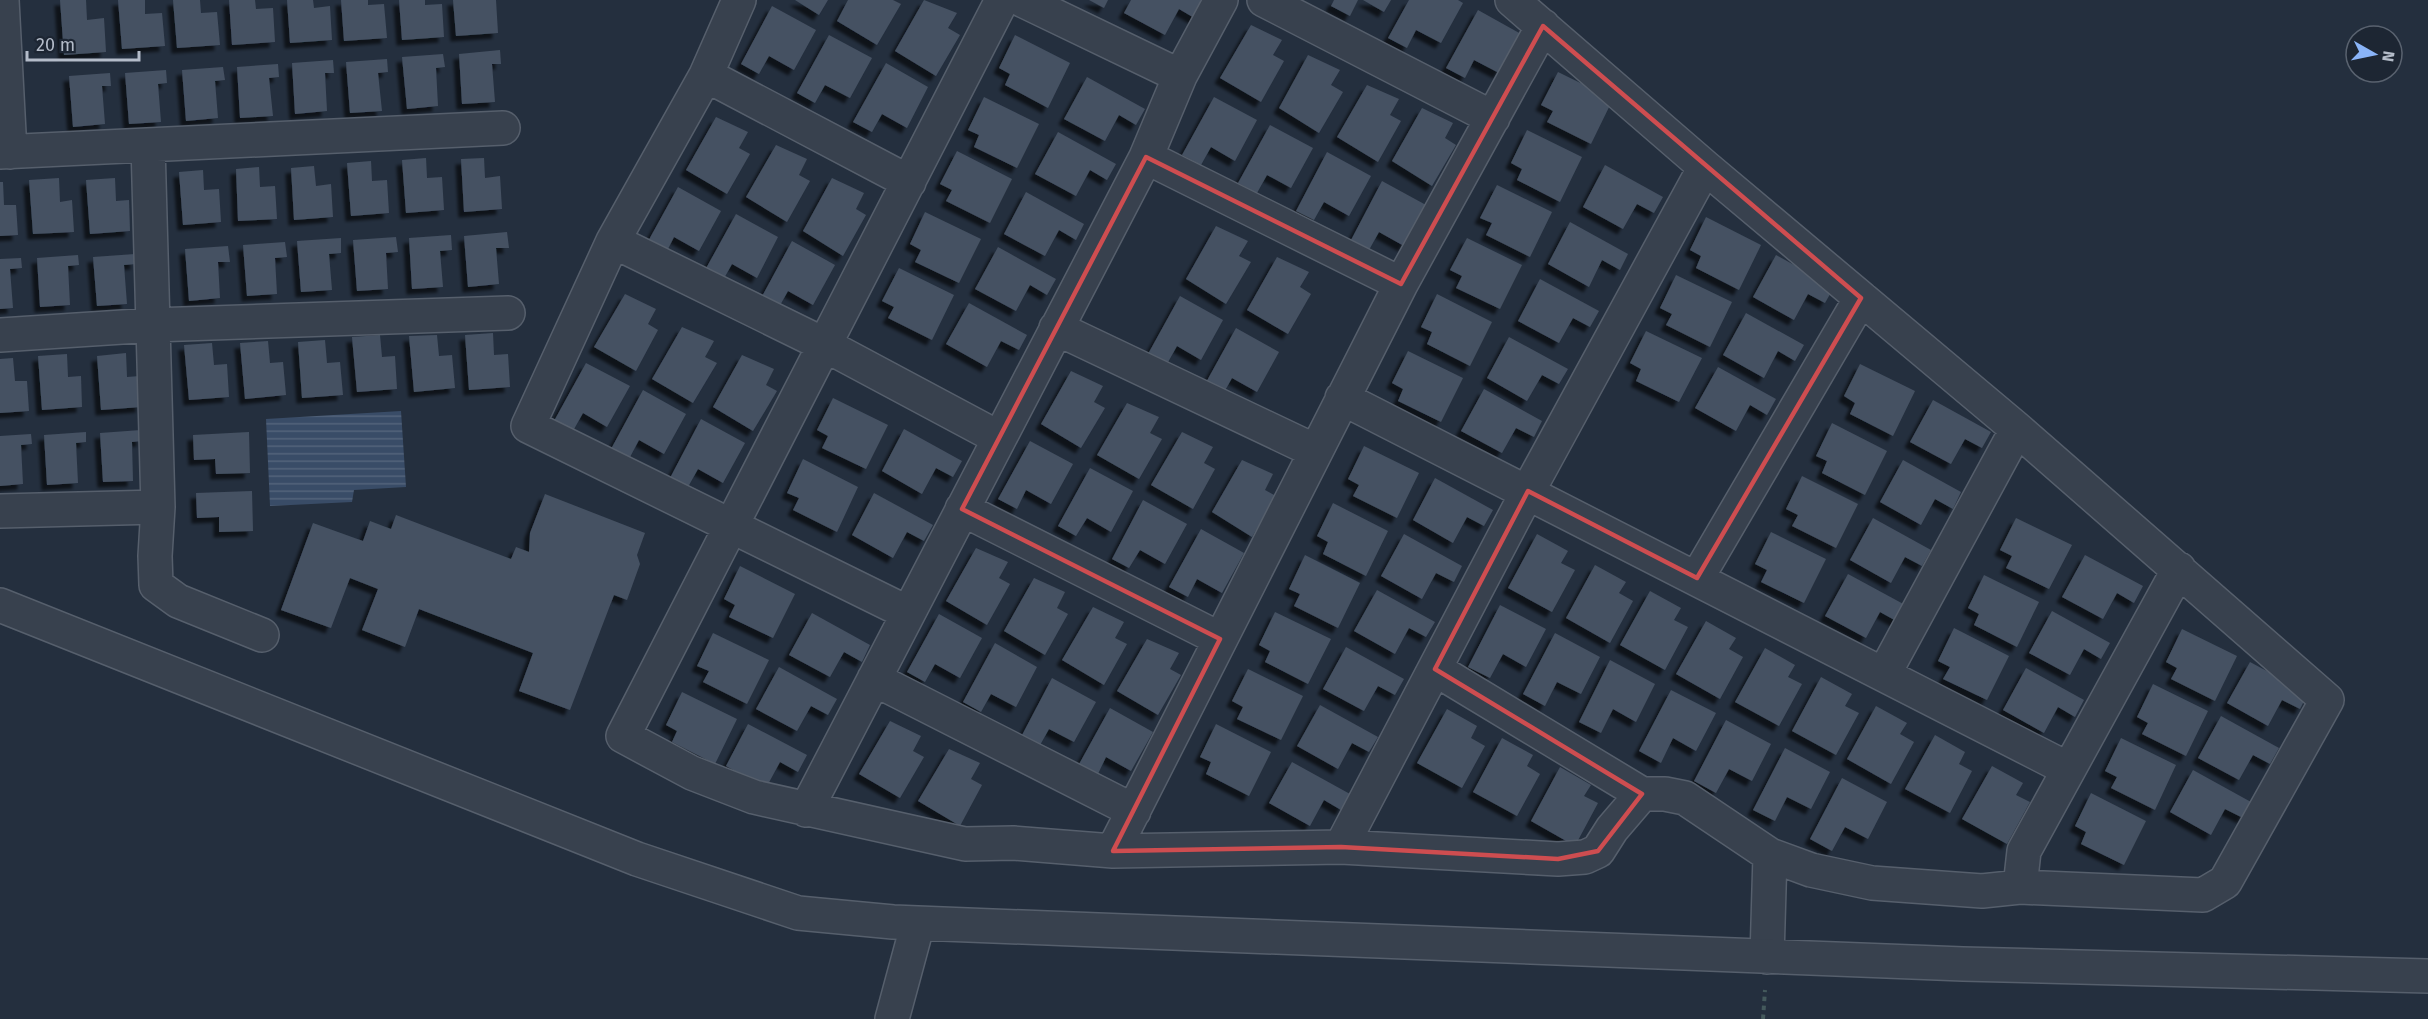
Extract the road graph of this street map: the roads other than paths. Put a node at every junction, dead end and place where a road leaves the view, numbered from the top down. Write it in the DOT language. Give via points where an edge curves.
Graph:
graph roads {
  1 [pos="2,0"];
  2 [pos="739,0"];
  3 [pos="1002,0"];
  4 [pos="1023,0"];
  5 [pos="1221,0"];
  6 [pos="1264,0"];
  7 [pos="1512,0"];
  8 [pos="1543,26"];
  9 [pos="706,75"];
  10 [pos="1180,76"];
  11 [pos="1493,118"];
  12 [pos="502,128"];
  13 [pos="148,145"];
  14 [pos="5,152"];
  15 [pos="1146,157"];
  16 [pos="1705,167"];
  17 [pos="909,182"];
  18 [pos="613,241"];
  19 [pos="1401,284"];
  20 [pos="1861,298"];
  21 [pos="508,312"];
  22 [pos="153,325"];
  23 [pos="1056,328"];
  24 [pos="0,335"];
  25 [pos="825,345"];
  26 [pos="1342,398"];
  27 [pos="2017,429"];
  28 [pos="999,438"];
  29 [pos="1315,451"];
  30 [pos="1528,491"];
  31 [pos="158,507"];
  32 [pos="962,509"];
  33 [pos="0,511"];
  34 [pos="731,527"];
  35 [pos="2179,568"];
  36 [pos="1697,578"];
  37 [pos="0,605"];
  38 [pos="908,613"];
  39 [pos="262,635"];
  40 [pos="1220,639"];
  41 [pos="1435,669"];
  42 [pos="1884,674"];
  43 [pos="874,679"];
  44 [pos="2068,769"];
  45 [pos="1642,794"];
  46 [pos="806,810"];
  47 [pos="1134,811"];
  48 [pos="1341,847"];
  49 [pos="1113,851"];
  50 [pos="1770,855"];
  51 [pos="2020,887"];
  52 [pos="918,923"];
  53 [pos="1767,957"];
  54 [pos="2428,976"];
  55 [pos="892,1019"];
  1 -- 14 [label="street"];
  2 -- 9 [label="street"];
  3 -- 17 [label="street"];
  4 -- 10 [label="street"];
  5 -- 10 [label="street"];
  6 -- 11 [label="street"];
  7 -- 8 [label="street"];
  8 -- 11 [label="street"];
  8 -- 16 [label="street"];
  9 -- 17 [label="street"];
  9 -- 18 [label="street"];
  10 -- 15 [label="street"];
  11 -- 19 [label="street"];
  12 -- 13 [label="street"];
  13 -- 14 [label="street"];
  13 -- 22 [label="street"];
  15 -- 19 [label="street"];
  15 -- 23 [label="street"];
  16 -- 20 [label="street"];
  16 -- 30 [label="street"];
  17 -- 25 [label="street"];
  18 -- 25 [label="street"];
  18 -- 34 [label="street" via="528,426"];
  19 -- 26 [label="street"];
  20 -- 27 [label="street"];
  20 -- 36 [label="street"];
  21 -- 22 [label="street"];
  22 -- 24 [label="street"];
  22 -- 31 [label="street"];
  23 -- 28 [label="street"];
  23 -- 29 [label="street"];
  25 -- 28 [label="street"];
  25 -- 34 [label="street"];
  26 -- 29 [label="street"];
  26 -- 30 [label="street"];
  27 -- 35 [label="street"];
  27 -- 42 [label="street"];
  28 -- 32 [label="street"];
  29 -- 40 [label="street"];
  30 -- 36 [label="street"];
  30 -- 41 [label="street"];
  31 -- 33 [label="street"];
  31 -- 39 [label="street" via="156,585 178,601"];
  32 -- 38 [label="street"];
  32 -- 40 [label="street"];
  34 -- 38 [label="street"];
  34 -- 46 [label="street" via="623,736 702,777 754,797"];
  35 -- 44 [label="street"];
  35 -- 51 [label="street" via="2327,700 2225,882 2203,895"];
  36 -- 42 [label="street"];
  37 -- 52 [label="street" via="637,860 798,913"];
  38 -- 43 [label="street"];
  40 -- 47 [label="street"];
  41 -- 45 [label="street"];
  41 -- 48 [label="street"];
  42 -- 44 [label="street"];
  43 -- 46 [label="street"];
  43 -- 47 [label="street"];
  44 -- 51 [label="street" via="2024,851"];
  45 -- 48 [label="street" via="1598,851 1585,857 1558,859"];
  45 -- 50 [label="street" via="1685,798"];
  46 -- 49 [label="street" via="965,844 1013,843"];
  47 -- 49 [label="street"];
  48 -- 49 [label="street"];
  50 -- 51 [label="street" via="1811,870 1872,883 1982,891"];
  50 -- 53 [label="street"];
  52 -- 53 [label="street"];
  52 -- 55 [label="street"];
  53 -- 54 [label="street"];
}
